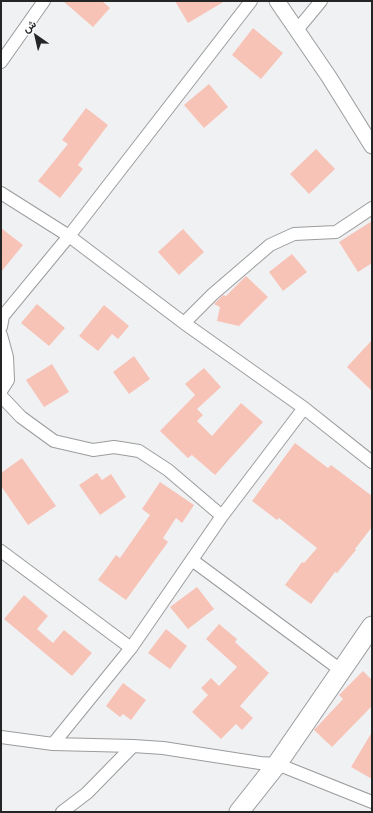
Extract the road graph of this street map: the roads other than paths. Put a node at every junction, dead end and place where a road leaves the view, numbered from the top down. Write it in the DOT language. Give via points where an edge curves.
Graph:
graph roads {
  1 [pos="44,1"];
  2 [pos="251,1"];
  3 [pos="277,1"];
  4 [pos="321,1"];
  5 [pos="297,30"];
  6 [pos="1,62"];
  7 [pos="372,146"];
  8 [pos="1,193"];
  9 [pos="372,208"];
  10 [pos="69,236"];
  11 [pos="184,323"];
  12 [pos="1,327"];
  13 [pos="1,335"];
  14 [pos="1,391"];
  15 [pos="1,396"];
  16 [pos="304,408"];
  17 [pos="372,462"];
  18 [pos="222,516"];
  19 [pos="1,551"];
  20 [pos="192,560"];
  21 [pos="372,626"];
  22 [pos="131,648"];
  23 [pos="342,671"];
  24 [pos="1,737"];
  25 [pos="53,744"];
  26 [pos="133,746"];
  27 [pos="277,764"];
  28 [pos="372,802"];
  29 [pos="62,812"];
  30 [pos="239,812"];
  1 -- 6 [label="street"];
  2 -- 10 [label="street"];
  3 -- 5 [label="street"];
  4 -- 5 [label="street"];
  5 -- 7 [label="street"];
  8 -- 10 [label="street"];
  9 -- 11 [label="street" via="336,232 294,234 270,245"];
  10 -- 11 [label="street"];
  10 -- 12 [label="street" via="3,316"];
  11 -- 16 [label="street"];
  13 -- 14 [label="street" via="7,357 8,380"];
  15 -- 18 [label="street" via="21,417 54,441 93,450 114,447 139,451 168,470"];
  16 -- 17 [label="street"];
  16 -- 18 [label="street"];
  18 -- 20 [label="street"];
  19 -- 22 [label="street"];
  20 -- 22 [label="street"];
  20 -- 23 [label="street"];
  21 -- 23 [label="main road"];
  22 -- 25 [label="street"];
  23 -- 27 [label="main road"];
  24 -- 25 [label="street"];
  25 -- 26 [label="street"];
  26 -- 27 [label="street"];
  26 -- 29 [label="street" via="87,793"];
  27 -- 28 [label="street"];
  27 -- 30 [label="main road"];
}
